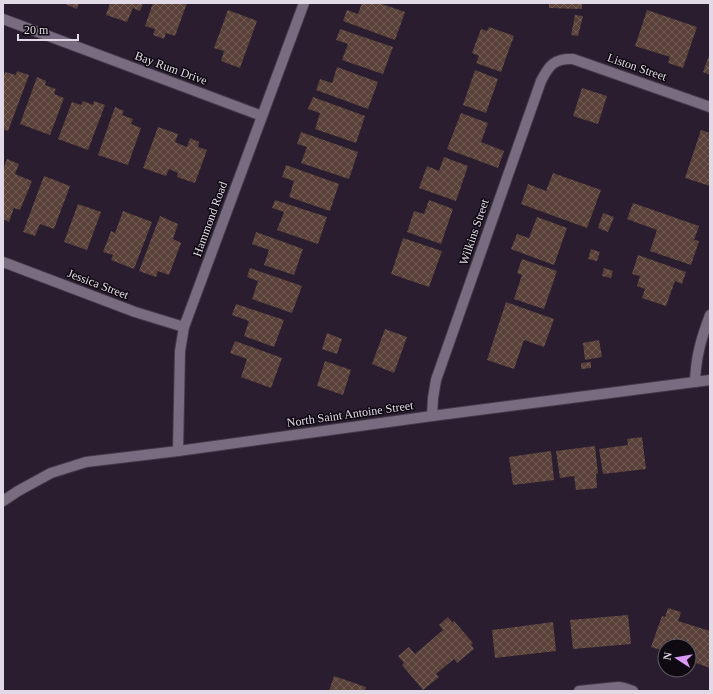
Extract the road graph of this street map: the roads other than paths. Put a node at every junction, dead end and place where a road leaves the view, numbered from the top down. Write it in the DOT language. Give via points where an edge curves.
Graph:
graph roads {
  1 [pos="304,3"];
  2 [pos="3,19"];
  3 [pos="555,62"];
  4 [pos="710,106"];
  5 [pos="262,116"];
  6 [pos="3,262"];
  7 [pos="710,315"];
  8 [pos="184,327"];
  9 [pos="710,380"];
  10 [pos="695,382"];
  11 [pos="432,416"];
  12 [pos="178,451"];
  13 [pos="3,501"];
  14 [pos="579,691"];
  15 [pos="633,691"];
  1 -- 5 [label="street, Hammond Road"];
  2 -- 5 [label="street, Bay Rum Drive"];
  3 -- 4 [label="street, Liston Street" via="573,59"];
  3 -- 11 [label="street, Wilkins Street" via="547,69 542,81 436,380"];
  5 -- 8 [label="street, Hammond Road"];
  6 -- 8 [label="street, Jessica Street" via="135,312"];
  7 -- 10 [label="street" via="695,364"];
  8 -- 12 [label="street, Hammond Road" via="180,351"];
  9 -- 10 [label="street, North Saint Antoine Street"];
  10 -- 11 [label="street, North Saint Antoine Street"];
  11 -- 12 [label="street, North Saint Antoine Street"];
  12 -- 13 [label="street, North Saint Antoine Street" via="86,462 51,473"];
  14 -- 15 [label="street" via="618,687"];
}
